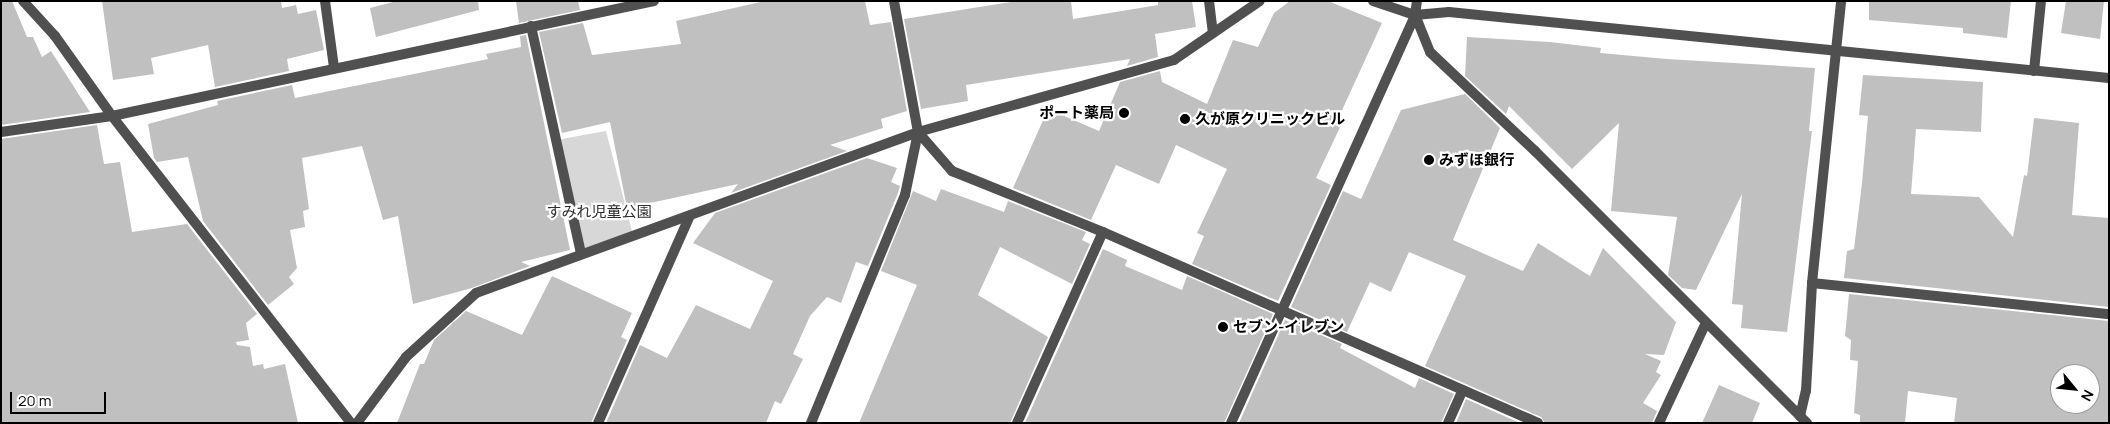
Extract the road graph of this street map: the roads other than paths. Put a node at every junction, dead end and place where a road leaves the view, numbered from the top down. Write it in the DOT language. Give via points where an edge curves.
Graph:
graph roads {
  1 [pos="23,1"];
  2 [pos="324,1"];
  3 [pos="654,1"];
  4 [pos="894,1"];
  5 [pos="1209,1"];
  6 [pos="1260,1"];
  7 [pos="1373,1"];
  8 [pos="1417,1"];
  9 [pos="1841,1"];
  10 [pos="2041,1"];
  11 [pos="1415,15"];
  12 [pos="531,26"];
  13 [pos="1213,34"];
  14 [pos="1836,53"];
  15 [pos="334,68"];
  16 [pos="2034,70"];
  17 [pos="2109,78"];
  18 [pos="112,116"];
  19 [pos="1,132"];
  20 [pos="918,132"];
  21 [pos="690,215"];
  22 [pos="1103,232"];
  23 [pos="581,253"];
  24 [pos="1812,283"];
  25 [pos="1282,311"];
  26 [pos="2109,314"];
  27 [pos="1705,325"];
  28 [pos="1463,390"];
  29 [pos="1804,420"];
  30 [pos="351,423"];
  31 [pos="357,423"];
  32 [pos="598,423"];
  33 [pos="811,423"];
  34 [pos="1017,423"];
  35 [pos="1230,423"];
  36 [pos="1448,423"];
  37 [pos="1538,423"];
  38 [pos="1659,423"];
  1 -- 18 [label="street" via="55,36"];
  2 -- 15 [label="street"];
  3 -- 12 [label="street"];
  4 -- 20 [label="street"];
  5 -- 13 [label="street"];
  6 -- 13 [label="street"];
  7 -- 11 [label="street"];
  8 -- 11 [label="street"];
  9 -- 14 [label="street"];
  10 -- 16 [label="street"];
  11 -- 14 [label="street" via="1449,12"];
  11 -- 25 [label="street"];
  11 -- 27 [label="street" via="1430,52 1535,151"];
  12 -- 15 [label="street"];
  12 -- 23 [label="street"];
  13 -- 20 [label="street" via="1174,60"];
  14 -- 16 [label="street"];
  14 -- 24 [label="street"];
  15 -- 18 [label="street"];
  16 -- 17 [label="street"];
  18 -- 19 [label="street"];
  18 -- 30 [label="street"];
  20 -- 21 [label="street"];
  20 -- 22 [label="street" via="952,171"];
  20 -- 33 [label="street" via="905,195"];
  21 -- 23 [label="street"];
  21 -- 32 [label="street"];
  22 -- 25 [label="street"];
  22 -- 34 [label="street"];
  23 -- 31 [label="street" via="476,293 406,357"];
  24 -- 26 [label="street"];
  24 -- 29 [label="street"];
  25 -- 28 [label="street"];
  25 -- 35 [label="street"];
  27 -- 29 [label="street"];
  27 -- 38 [label="street"];
  28 -- 36 [label="street"];
  28 -- 37 [label="street"];
}
